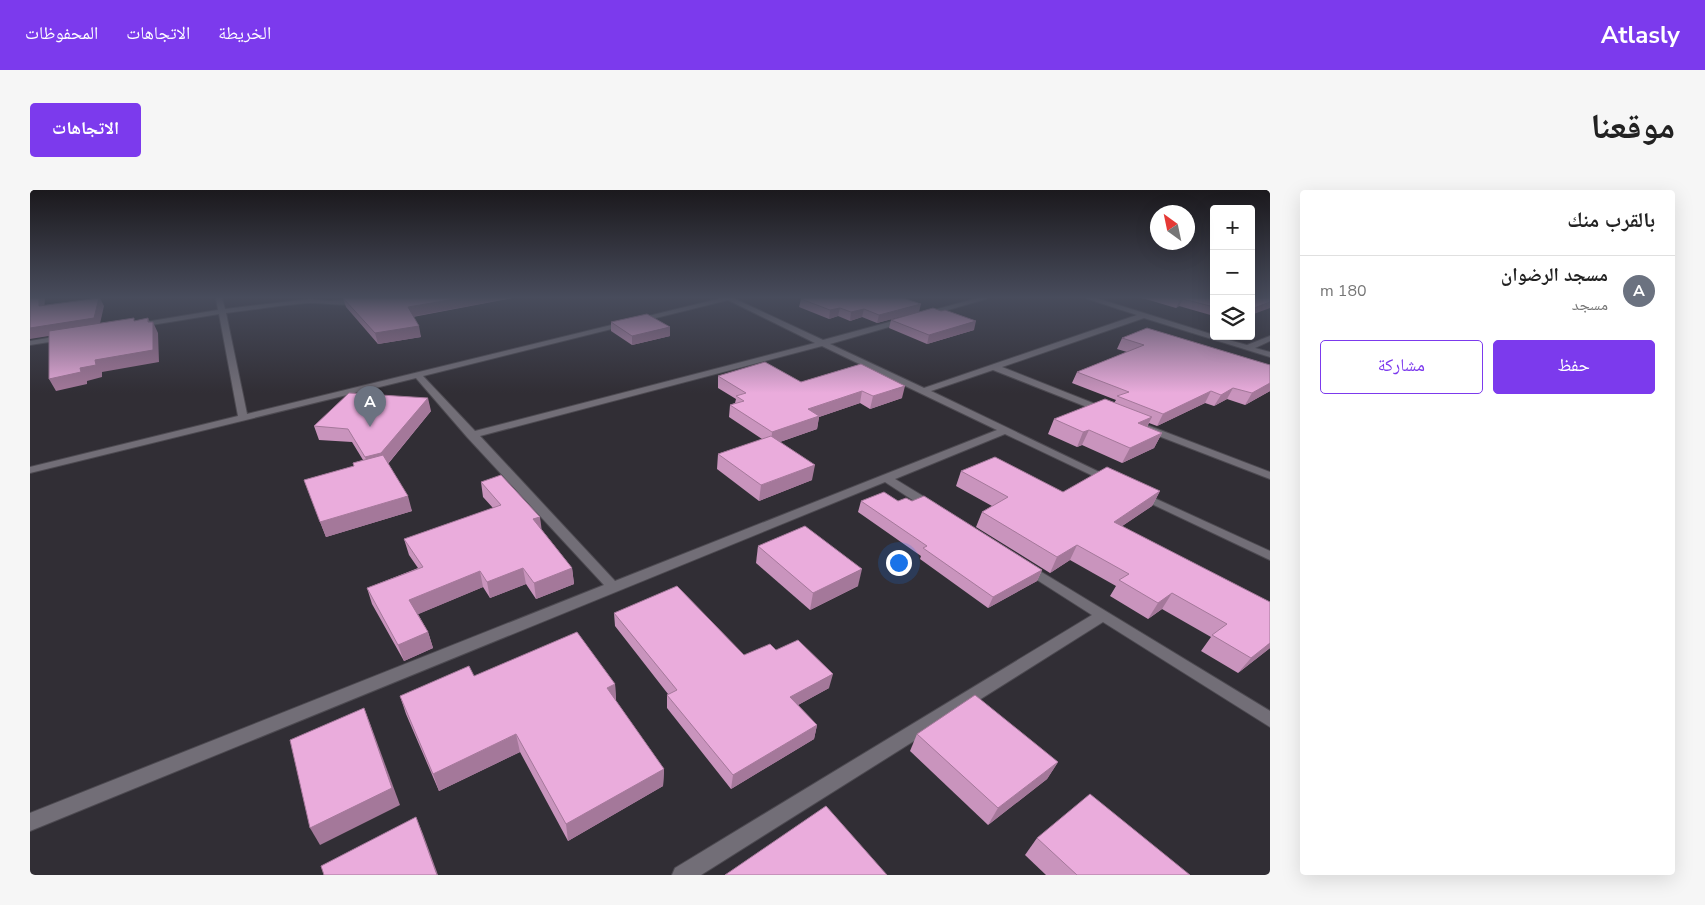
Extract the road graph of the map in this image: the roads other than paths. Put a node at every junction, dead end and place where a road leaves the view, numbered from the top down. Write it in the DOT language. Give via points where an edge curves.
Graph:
graph roads {
  1 [pos="227,330"];
  2 [pos="597,330"];
  3 [pos="795,330"];
  4 [pos="870,330"];
  5 [pos="1102,330"];
  6 [pos="1192,330"];
  7 [pos="78,335"];
  8 [pos="1270,338"];
  9 [pos="30,343"];
  10 [pos="823,343"];
  11 [pos="1248,348"];
  12 [pos="1270,355"];
  13 [pos="994,367"];
  14 [pos="417,374"];
  15 [pos="923,391"];
  16 [pos="1114,414"];
  17 [pos="243,417"];
  18 [pos="1141,425"];
  19 [pos="1005,430"];
  20 [pos="471,435"];
  21 [pos="30,470"];
  22 [pos="1270,476"];
  23 [pos="886,478"];
  24 [pos="944,515"];
  25 [pos="1270,556"];
  26 [pos="1012,557"];
  27 [pos="613,587"];
  28 [pos="1104,615"];
  29 [pos="1270,720"];
  30 [pos="30,822"];
  31 [pos="682,875"];
  1 -- 17 [label="street"];
  2 -- 14 [label="street"];
  3 -- 10 [label="street"];
  4 -- 10 [label="street"];
  5 -- 13 [label="street"];
  6 -- 11 [label="street"];
  7 -- 9 [label="street"];
  8 -- 11 [label="street"];
  10 -- 15 [label="street"];
  10 -- 20 [label="street"];
  11 -- 12 [label="street"];
  13 -- 15 [label="street"];
  13 -- 16 [label="street"];
  14 -- 17 [label="street"];
  14 -- 20 [label="street"];
  15 -- 19 [label="street"];
  17 -- 21 [label="street"];
  18 -- 22 [label="street"];
  19 -- 23 [label="street"];
  19 -- 25 [label="street"];
  20 -- 27 [label="street"];
  23 -- 24 [label="street"];
  23 -- 27 [label="street"];
  26 -- 28 [label="street"];
  27 -- 30 [label="street"];
  28 -- 29 [label="street"];
  28 -- 31 [label="street"];
}
